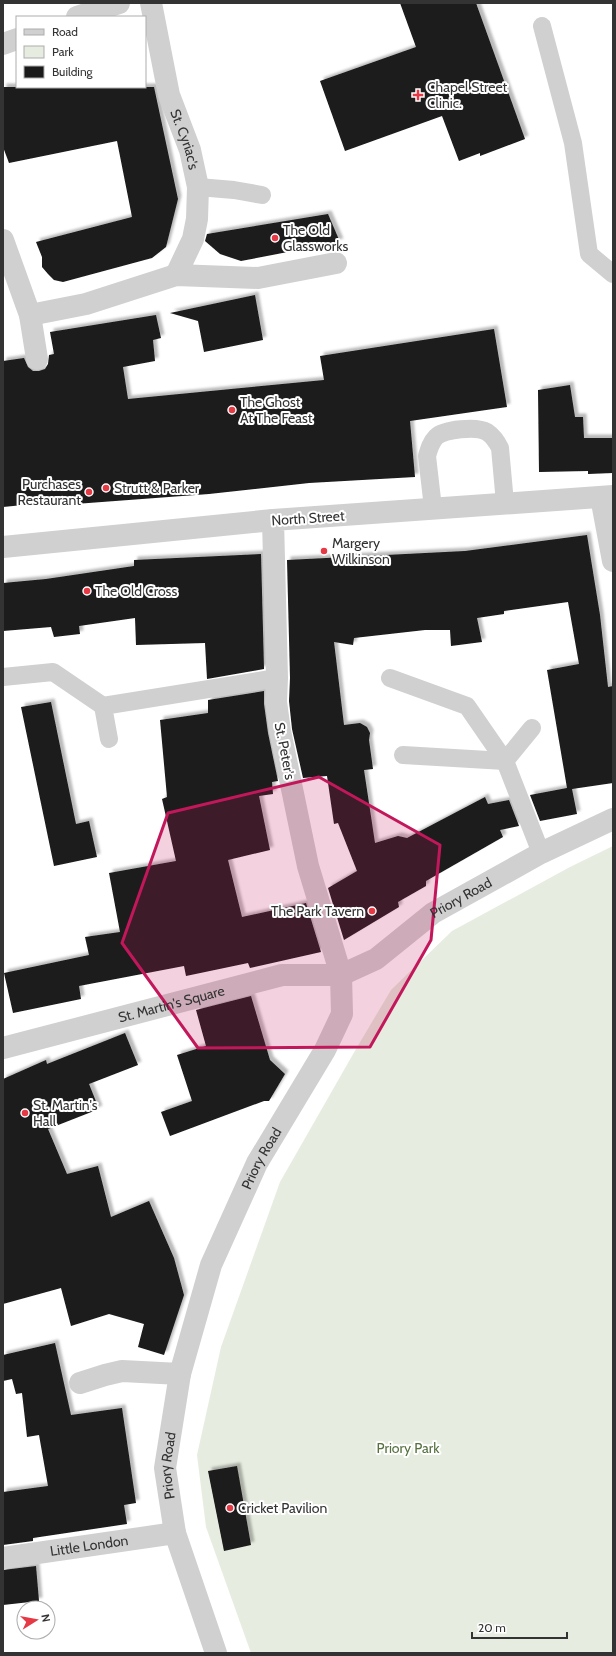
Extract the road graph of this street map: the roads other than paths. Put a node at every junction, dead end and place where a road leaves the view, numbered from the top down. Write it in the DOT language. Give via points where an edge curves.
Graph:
graph roads {
  1 [pos="119,3"];
  2 [pos="151,3"];
  3 [pos="81,16"];
  4 [pos="542,26"];
  5 [pos="16,39"];
  6 [pos="3,44"];
  7 [pos="198,187"];
  8 [pos="262,195"];
  9 [pos="3,240"];
  10 [pos="336,263"];
  11 [pos="613,274"];
  12 [pos="176,275"];
  13 [pos="30,315"];
  14 [pos="37,359"];
  15 [pos="607,496"];
  16 [pos="505,503"];
  17 [pos="432,508"];
  18 [pos="273,520"];
  19 [pos="3,547"];
  20 [pos="613,561"];
  21 [pos="3,677"];
  22 [pos="277,678"];
  23 [pos="390,678"];
  24 [pos="103,706"];
  25 [pos="532,728"];
  26 [pos="109,739"];
  27 [pos="403,754"];
  28 [pos="505,761"];
  29 [pos="613,819"];
  30 [pos="540,853"];
  31 [pos="341,975"];
  32 [pos="3,1048"];
  33 [pos="180,1374"];
  34 [pos="80,1383"];
  35 [pos="176,1533"];
  36 [pos="3,1558"];
  37 [pos="216,1653"];
  1 -- 3 [label="street"];
  2 -- 7 [label="street, St. Cyriac's" via="169,95 190,150"];
  4 -- 11 [label="lane" via="573,143 589,254"];
  5 -- 6 [label="street"];
  7 -- 8 [label="lane"];
  7 -- 12 [label="street, St. Cyriac's" via="197,219 192,239"];
  9 -- 13 [label="street"];
  10 -- 12 [label="street" via="258,278"];
  12 -- 13 [label="street" via="86,304"];
  13 -- 14 [label="street"];
  15 -- 16 [label="street, North Street"];
  15 -- 20 [label="street"];
  16 -- 17 [label="street, North Street"];
  16 -- 17 [label="lane" via="500,448 497,441 486,431 478,428 461,429 437,436 429,448 427,456"];
  17 -- 18 [label="street, North Street"];
  18 -- 19 [label="street, North Street"];
  18 -- 22 [label="street, St. Peter's"];
  21 -- 24 [label="lane" via="53,672"];
  22 -- 24 [label="lane"];
  22 -- 31 [label="street, St. Peter's" via="276,702 280,731 308,866"];
  23 -- 28 [label="lane" via="467,706"];
  24 -- 26 [label="lane"];
  25 -- 28 [label="lane"];
  27 -- 28 [label="lane"];
  28 -- 30 [label="lane"];
  29 -- 30 [label="street, Priory Road"];
  30 -- 31 [label="street, Priory Road" via="433,913 376,959"];
  31 -- 32 [label="street, St. Martin's Square" via="282,975"];
  31 -- 33 [label="street, Priory Road" via="342,1014 325,1050 257,1163 211,1265"];
  33 -- 34 [label="street" via="122,1371"];
  33 -- 35 [label="street, Priory Road" via="165,1468"];
  35 -- 36 [label="street, Little London"];
  35 -- 37 [label="street, Priory Road"];
}
